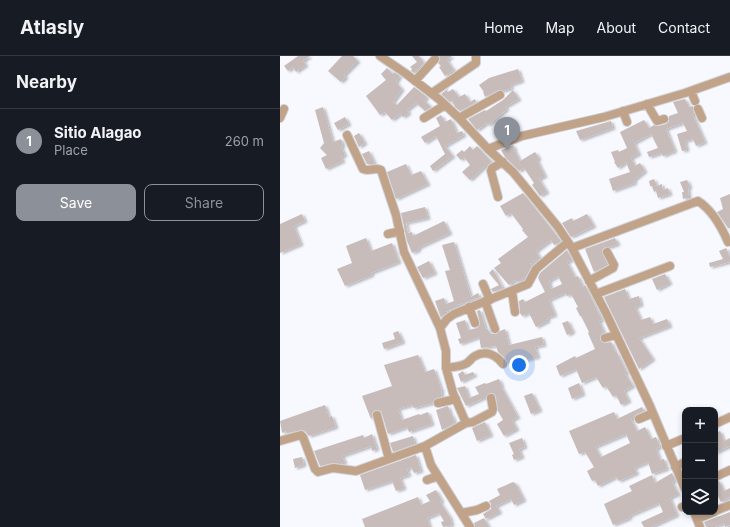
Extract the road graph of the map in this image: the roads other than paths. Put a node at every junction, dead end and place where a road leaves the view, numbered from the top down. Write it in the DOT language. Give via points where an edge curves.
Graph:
graph roads {
  1 [pos="380,56"];
  2 [pos="476,56"];
  3 [pos="435,59"];
  4 [pos="729,80"];
  5 [pos="415,81"];
  6 [pos="691,91"];
  7 [pos="432,93"];
  8 [pos="500,95"];
  9 [pos="647,104"];
  10 [pos="445,105"];
  11 [pos="284,109"];
  12 [pos="623,111"];
  13 [pos="280,118"];
  14 [pos="424,118"];
  15 [pos="459,118"];
  16 [pos="702,118"];
  17 [pos="664,119"];
  18 [pos="627,122"];
  19 [pos="347,135"];
  20 [pos="488,149"];
  21 [pos="502,162"];
  22 [pos="498,197"];
  23 [pos="400,231"];
  24 [pos="388,234"];
  25 [pos="728,242"];
  26 [pos="570,245"];
  27 [pos="607,252"];
  28 [pos="670,266"];
  29 [pos="589,281"];
  30 [pos="483,284"];
  31 [pos="512,292"];
  32 [pos="596,294"];
  33 [pos="488,300"];
  34 [pos="470,307"];
  35 [pos="515,312"];
  36 [pos="475,323"];
  37 [pos="440,328"];
  38 [pos="495,329"];
  39 [pos="616,335"];
  40 [pos="605,338"];
  41 [pos="503,364"];
  42 [pos="446,368"];
  43 [pos="490,398"];
  44 [pos="456,399"];
  45 [pos="438,404"];
  46 [pos="653,413"];
  47 [pos="377,415"];
  48 [pos="730,417"];
  49 [pos="639,418"];
  50 [pos="466,423"];
  51 [pos="718,423"];
  52 [pos="682,439"];
  53 [pos="280,441"];
  54 [pos="424,446"];
  55 [pos="666,446"];
  56 [pos="389,459"];
  57 [pos="682,464"];
  58 [pos="676,467"];
  59 [pos="730,470"];
  60 [pos="438,476"];
  61 [pos="718,476"];
  62 [pos="427,480"];
  63 [pos="682,482"];
  64 [pos="730,505"];
  65 [pos="486,506"];
  66 [pos="718,510"];
  67 [pos="462,513"];
  68 [pos="707,515"];
  69 [pos="697,519"];
  70 [pos="470,527"];
  1 -- 5 [label="street"];
  2 -- 7 [label="street" via="476,63"];
  3 -- 5 [label="street"];
  4 -- 6 [label="street"];
  5 -- 7 [label="street"];
  6 -- 9 [label="street"];
  6 -- 16 [label="street"];
  7 -- 10 [label="street"];
  8 -- 15 [label="street"];
  9 -- 12 [label="street"];
  9 -- 17 [label="street" via="657,121"];
  10 -- 14 [label="street"];
  10 -- 15 [label="street"];
  11 -- 13 [label="street"];
  12 -- 18 [label="street"];
  12 -- 20 [label="street" via="522,136"];
  15 -- 20 [label="street"];
  19 -- 23 [label="street" via="363,169 381,170"];
  20 -- 21 [label="street"];
  21 -- 22 [label="street" via="490,171"];
  21 -- 26 [label="street" via="513,172"];
  23 -- 24 [label="street"];
  23 -- 37 [label="street" via="404,252"];
  25 -- 26 [label="street" via="722,228 698,201"];
  26 -- 29 [label="street"];
  26 -- 31 [label="street" via="536,269 528,284"];
  27 -- 29 [label="street" via="613,268"];
  28 -- 32 [label="street"];
  29 -- 32 [label="street"];
  30 -- 33 [label="street"];
  31 -- 33 [label="street"];
  31 -- 35 [label="street"];
  32 -- 39 [label="street"];
  33 -- 34 [label="street"];
  33 -- 38 [label="street"];
  34 -- 36 [label="street"];
  34 -- 37 [label="street" via="450,316"];
  37 -- 42 [label="street" via="446,351"];
  39 -- 40 [label="street"];
  39 -- 46 [label="street"];
  41 -- 42 [label="street" via="495,356 485,354 474,357 465,364"];
  42 -- 44 [label="street"];
  43 -- 50 [label="street" via="492,412"];
  44 -- 45 [label="street"];
  44 -- 50 [label="street"];
  46 -- 49 [label="street"];
  46 -- 55 [label="street"];
  47 -- 56 [label="street"];
  48 -- 51 [label="street"];
  50 -- 54 [label="street"];
  52 -- 55 [label="street"];
  53 -- 56 [label="street" via="300,435 303,437 318,472 333,468 356,471"];
  54 -- 56 [label="street"];
  54 -- 60 [label="street"];
  55 -- 58 [label="street"];
  57 -- 58 [label="street"];
  58 -- 63 [label="street"];
  59 -- 61 [label="street"];
  60 -- 62 [label="street"];
  60 -- 67 [label="street"];
  64 -- 66 [label="street"];
  65 -- 67 [label="street"];
  67 -- 70 [label="street"];
  68 -- 69 [label="street"];
}
